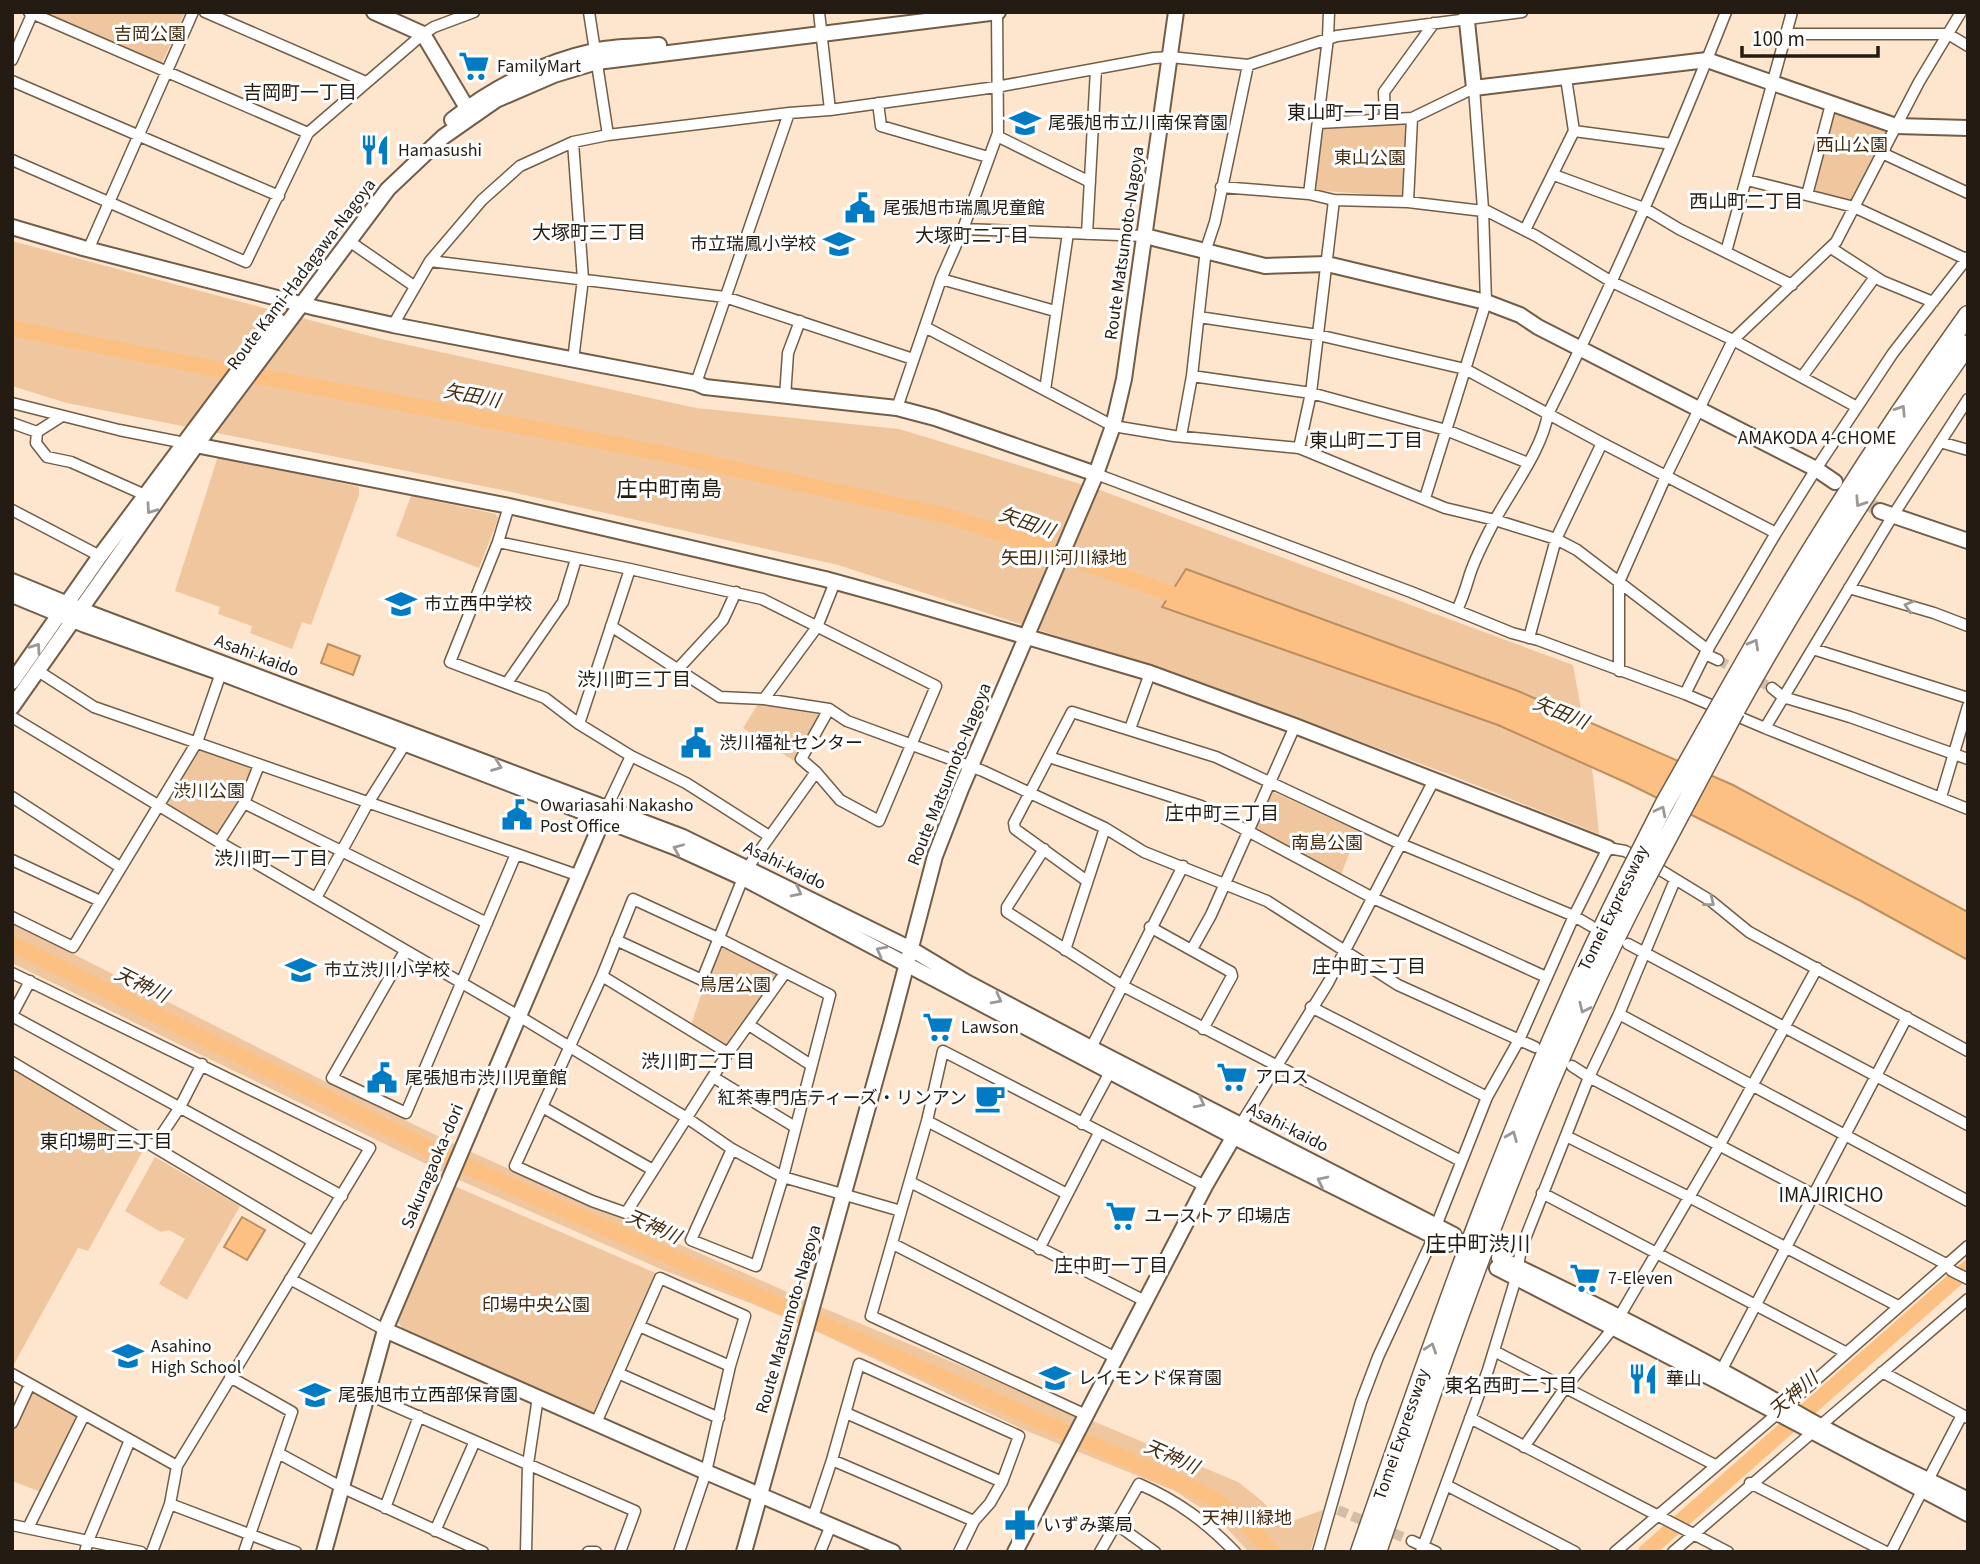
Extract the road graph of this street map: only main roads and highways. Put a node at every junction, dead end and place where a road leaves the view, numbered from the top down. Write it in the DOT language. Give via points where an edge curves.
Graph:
graph roads {
  1 [pos="1968,315"];
  2 [pos="1968,344"];
  3 [pos="1728,708"];
  4 [pos="1637,876"];
  5 [pos="1360,1552"];
  6 [pos="1377,1552"];
  3 -- 1 [label="highway, Tomei Expressway, one-way" via="1767,621 1912,393"];
  2 -- 3 [label="highway, Tomei Expressway, one-way" via="1861,498"];
  3 -- 4 [label="highway, Tomei Expressway, bridge" via="1665,803"];
  5 -- 4 [label="highway, Tomei Expressway, one-way" via="1477,1221 1565,1009"];
  4 -- 6 [label="highway, Tomei Expressway, one-way" via="1492,1227"];
}
